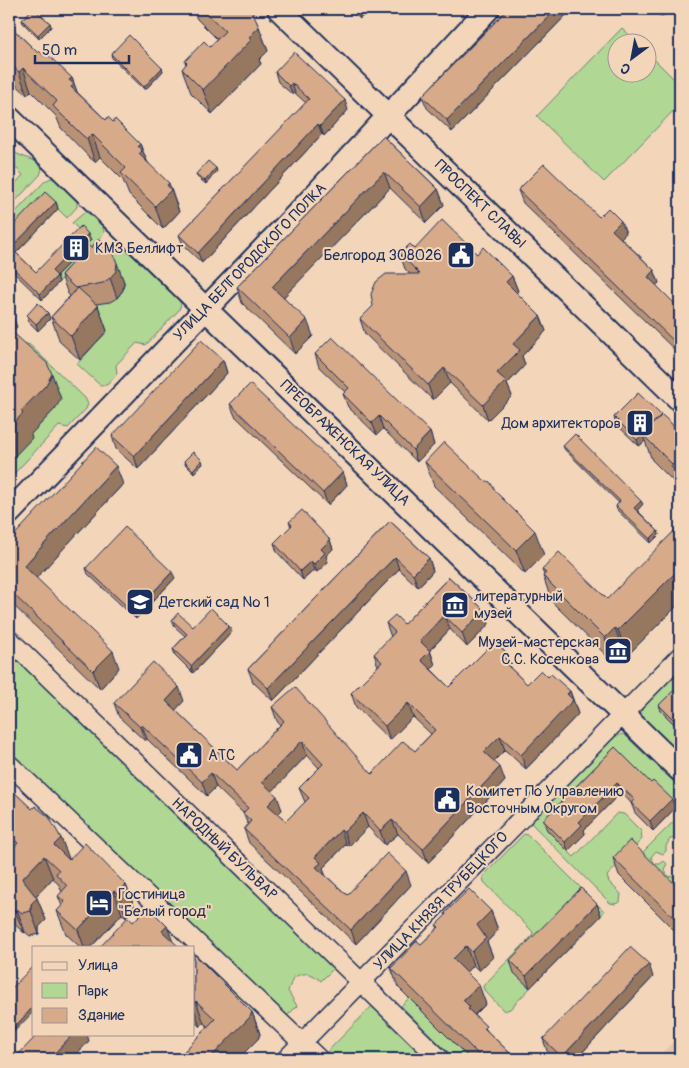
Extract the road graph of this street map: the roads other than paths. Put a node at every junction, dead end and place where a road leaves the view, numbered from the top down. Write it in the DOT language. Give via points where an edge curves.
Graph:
graph roads {
  1 [pos="279,9"];
  2 [pos="488,9"];
  3 [pos="389,115"];
  4 [pos="9,118"];
  5 [pos="205,308"];
  6 [pos="680,400"];
  7 [pos="9,513"];
  8 [pos="9,639"];
  9 [pos="680,656"];
  10 [pos="624,714"];
  11 [pos="9,764"];
  12 [pos="680,770"];
  13 [pos="361,982"];
  14 [pos="302,1043"];
  15 [pos="286,1059"];
  16 [pos="319,1059"];
  17 [pos="440,1059"];
  1 -- 3 [label="main road, ПРОСПЕКТ СЛАВЫ"];
  2 -- 3 [label="main road, УЛИЦА БЕЛГОРОДСКОГО ПОЛКА"];
  3 -- 5 [label="main road, УЛИЦА БЕЛГОРОДСКОГО ПОЛКА"];
  3 -- 6 [label="main road, ПРОСПЕКТ СЛАВЫ"];
  4 -- 5 [label="main road, ПРЕОБРАЖЕНСКАЯ УЛИЦА"];
  5 -- 7 [label="main road, УЛИЦА БЕЛГОРОДСКОГО ПОЛКА"];
  5 -- 10 [label="main road, ПРЕОБРАЖЕНСКАЯ УЛИЦА"];
  8 -- 13 [label="street, НАРОДНЫЙ БУЛЬВАР"];
  9 -- 10 [label="street, УЛИЦА КНЯЗЯ ТРУБЕЦКОГО"];
  10 -- 12 [label="main road, ПРЕОБРАЖЕНСКАЯ УЛИЦА"];
  10 -- 13 [label="street, УЛИЦА КНЯЗЯ ТРУБЕЦКОГО"];
  11 -- 14 [label="street"];
  13 -- 14 [label="street, УЛИЦА КНЯЗЯ ТРУБЕЦКОГО"];
  13 -- 17 [label="street, НАРОДНЫЙ БУЛЬВАР"];
  14 -- 15 [label="street, УЛИЦА КНЯЗЯ ТРУБЕЦКОГО"];
  14 -- 16 [label="street"];
}
